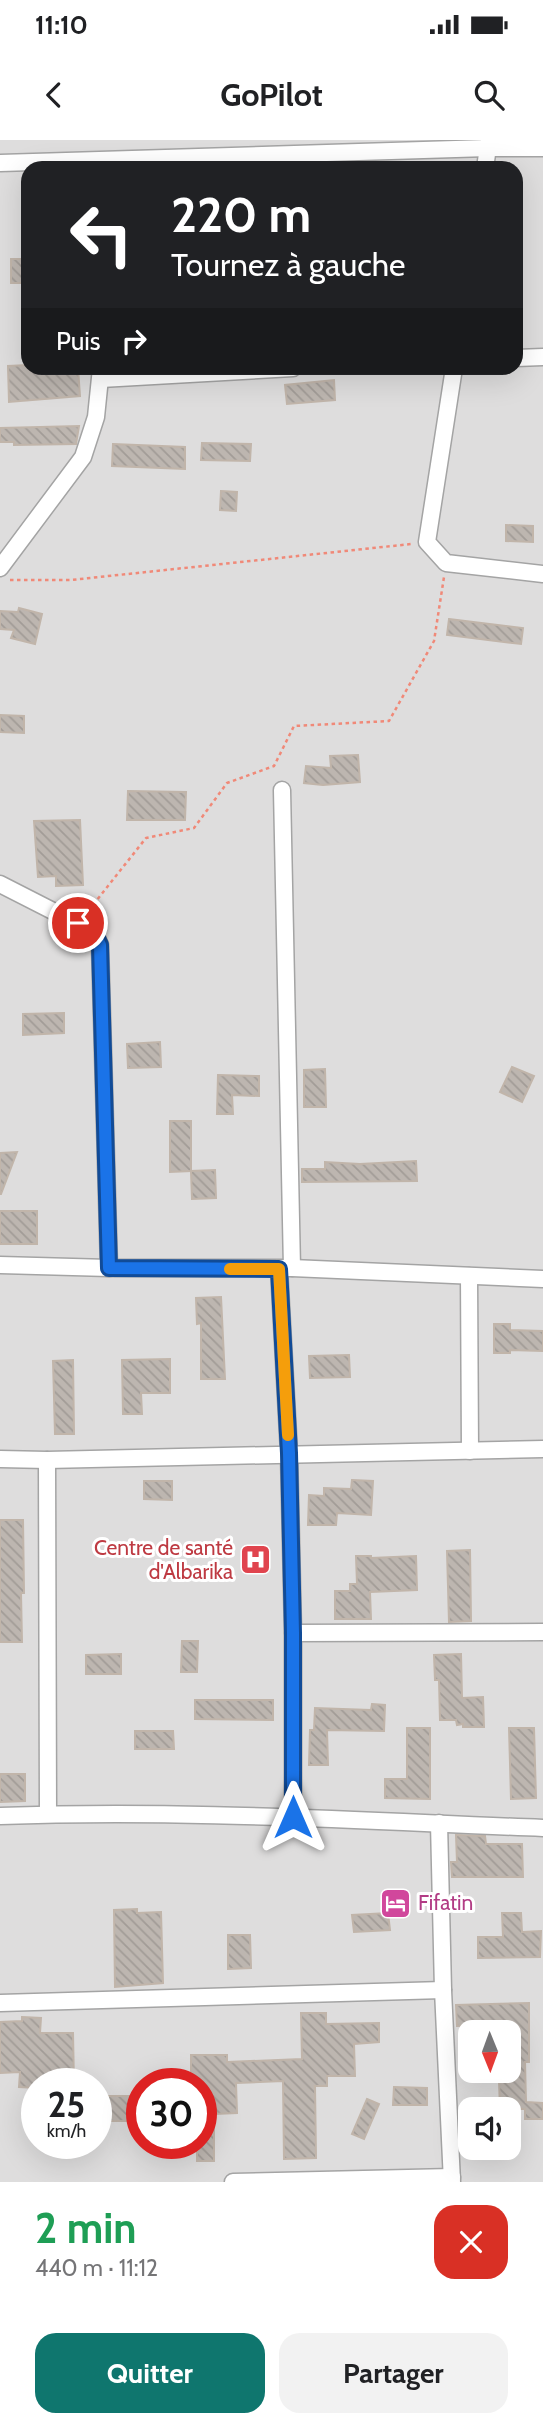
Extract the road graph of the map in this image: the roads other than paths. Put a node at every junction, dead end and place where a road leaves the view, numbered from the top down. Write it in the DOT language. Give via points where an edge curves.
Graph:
graph roads {
  1 [pos="489,144"];
  2 [pos="543,148"];
  3 [pos="163,161"];
  4 [pos="0,163"];
  5 [pos="21,163"];
  6 [pos="543,357"];
  7 [pos="523,358"];
  8 [pos="101,375"];
  9 [pos="453,375"];
  10 [pos="0,568"];
  11 [pos="543,574"];
  12 [pos="282,790"];
  13 [pos="0,884"];
  14 [pos="0,1265"];
  15 [pos="109,1268"];
  16 [pos="285,1269"];
  17 [pos="469,1276"];
  18 [pos="543,1279"];
  19 [pos="543,1448"];
  20 [pos="470,1451"];
  21 [pos="289,1453"];
  22 [pos="0,1459"];
  23 [pos="47,1460"];
  24 [pos="543,1632"];
  25 [pos="293,1633"];
  26 [pos="48,1814"];
  27 [pos="0,1816"];
  28 [pos="293,1817"];
  29 [pos="439,1823"];
  30 [pos="543,1828"];
  31 [pos="443,1990"];
  32 [pos="0,2003"];
  33 [pos="452,2179"];
  34 [pos="233,2182"];
  1 -- 2 [label="street"];
  1 -- 3 [label="street"];
  4 -- 5 [label="street"];
  6 -- 7 [label="street"];
  8 -- 10 [label="street" via="96,417 83,457"];
  9 -- 11 [label="street" via="427,542 446,563"];
  12 -- 16 [label="street"];
  13 -- 15 [label="street" via="94,932 100,945"];
  14 -- 15 [label="street"];
  15 -- 16 [label="street"];
  16 -- 17 [label="street"];
  16 -- 21 [label="street"];
  17 -- 18 [label="street"];
  17 -- 20 [label="street"];
  19 -- 20 [label="street"];
  20 -- 21 [label="street"];
  21 -- 23 [label="street"];
  21 -- 25 [label="street"];
  22 -- 23 [label="street"];
  23 -- 26 [label="street"];
  24 -- 25 [label="street"];
  25 -- 28 [label="street"];
  26 -- 27 [label="street"];
  26 -- 28 [label="street"];
  28 -- 29 [label="street"];
  29 -- 30 [label="street"];
  29 -- 31 [label="street"];
  31 -- 32 [label="street"];
  31 -- 33 [label="street"];
  33 -- 34 [label="street"];
}
